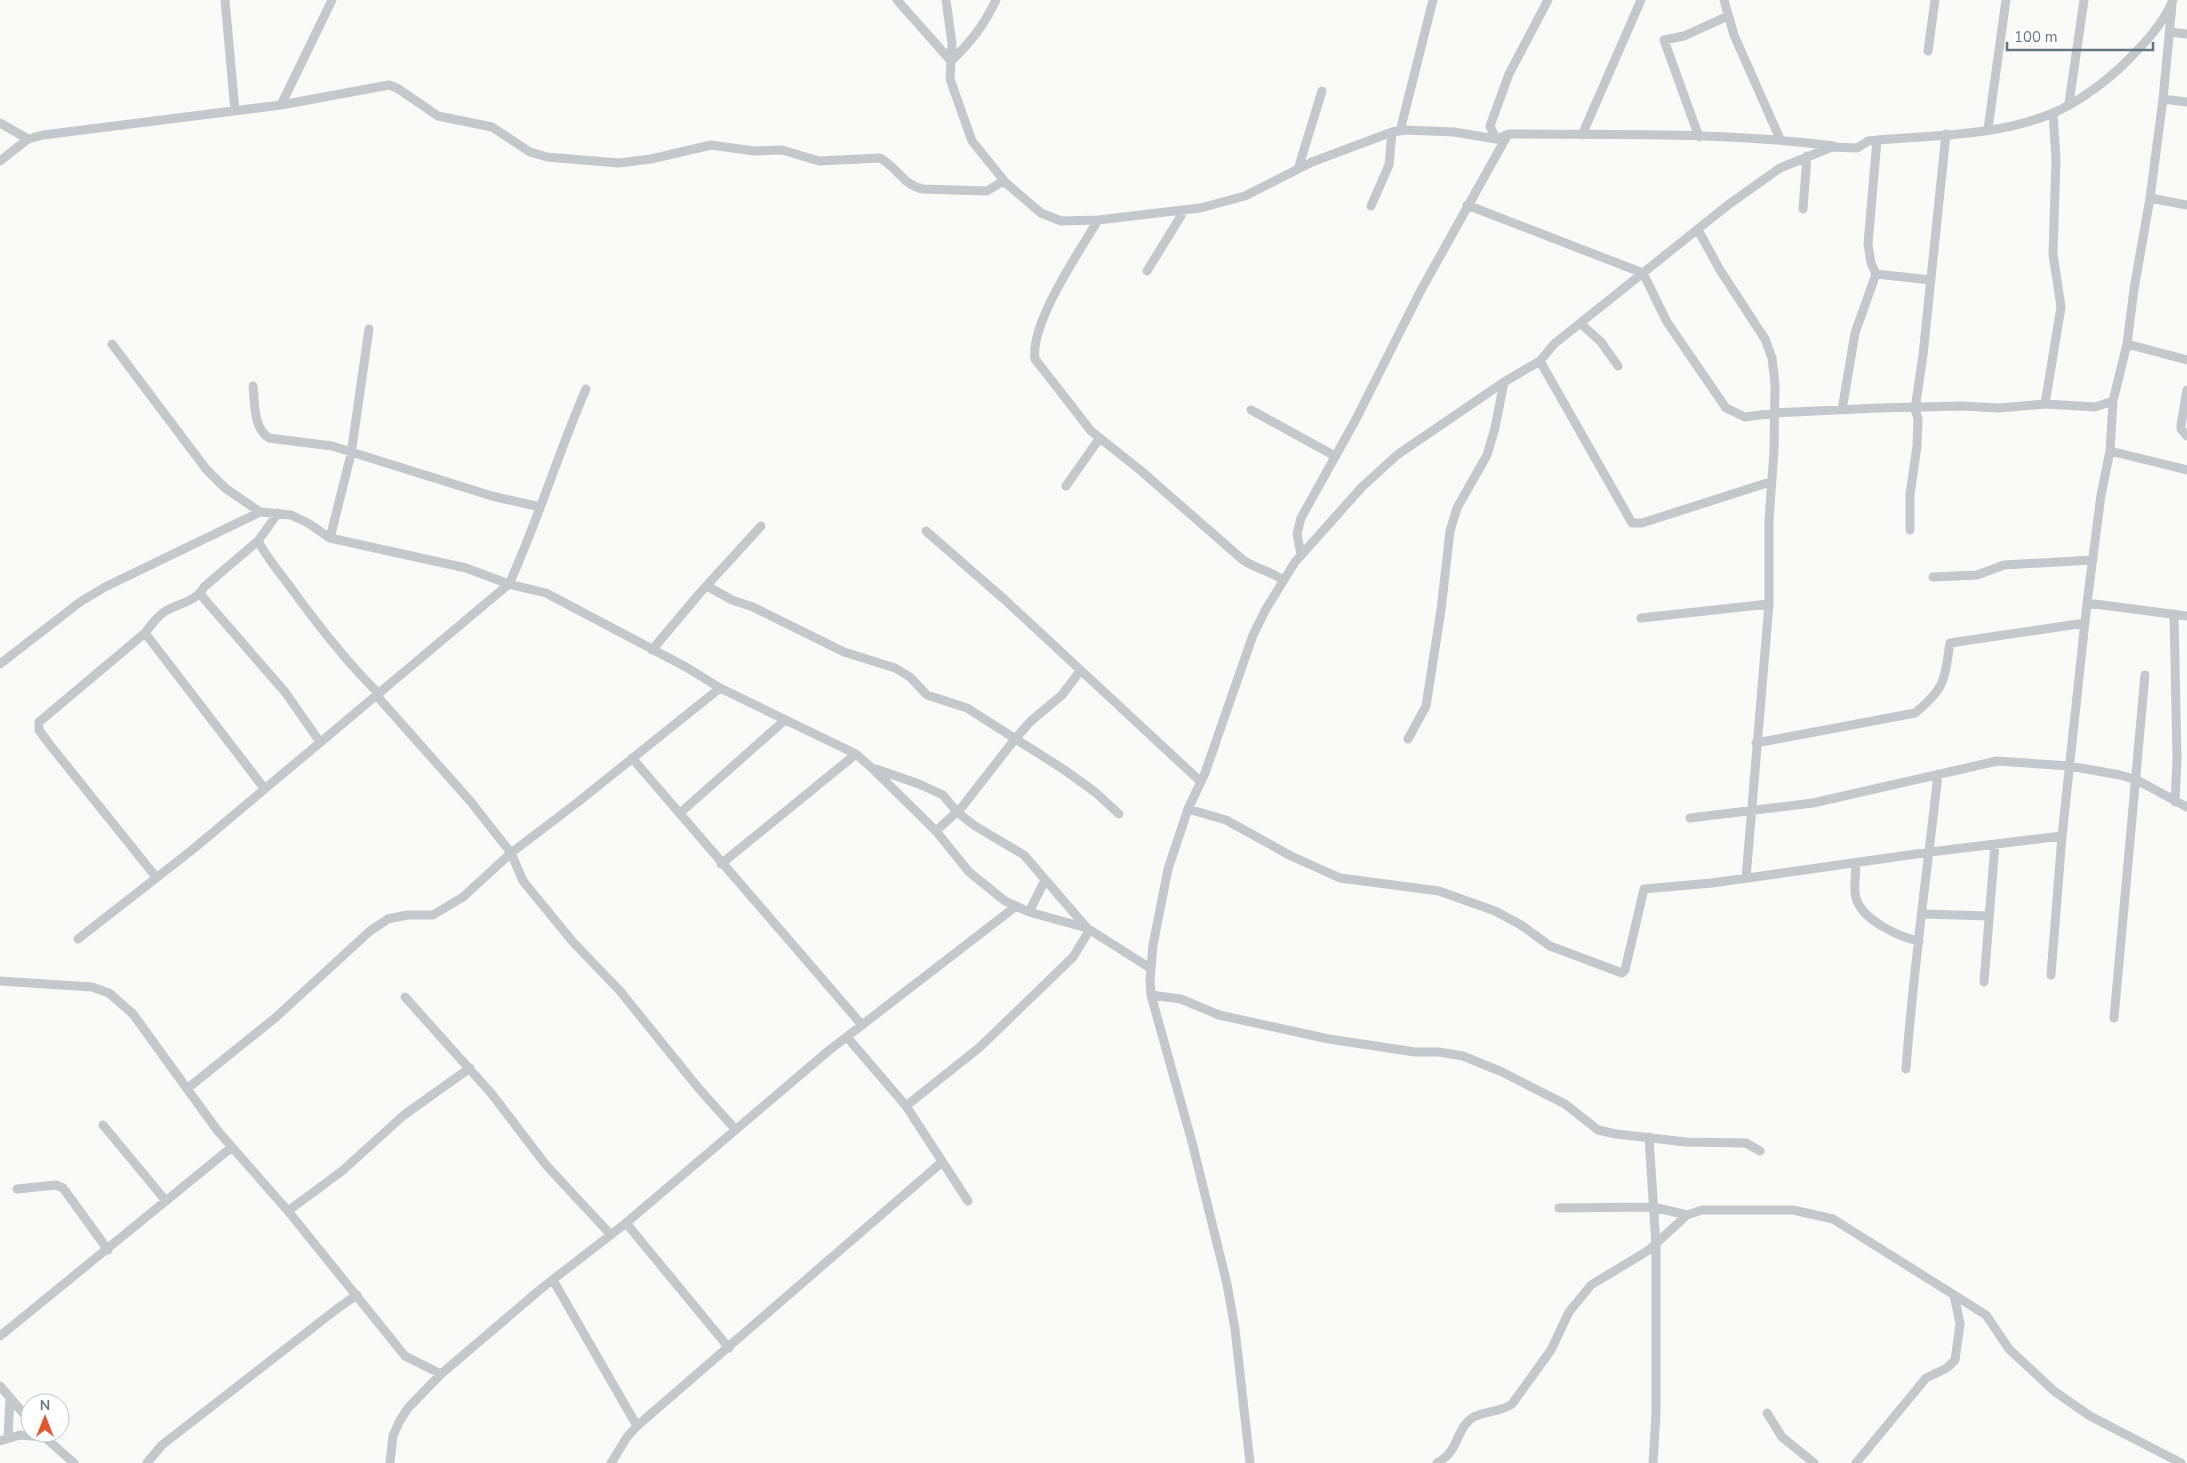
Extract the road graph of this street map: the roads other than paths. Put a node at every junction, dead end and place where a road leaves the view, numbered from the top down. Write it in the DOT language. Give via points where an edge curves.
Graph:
graph roads {
  1 [pos="225,0"];
  2 [pos="332,0"];
  3 [pos="897,0"];
  4 [pos="946,0"];
  5 [pos="996,0"];
  6 [pos="1433,0"];
  7 [pos="1548,0"];
  8 [pos="1641,0"];
  9 [pos="1724,0"];
  10 [pos="1936,0"];
  11 [pos="2006,0"];
  12 [pos="2084,0"];
  13 [pos="2173,1"];
  14 [pos="1728,16"];
  15 [pos="2170,32"];
  16 [pos="2187,34"];
  17 [pos="1928,51"];
  18 [pos="951,61"];
  19 [pos="1322,90"];
  20 [pos="2164,99"];
  21 [pos="2187,102"];
  22 [pos="2069,103"];
  23 [pos="281,105"];
  24 [pos="235,111"];
  25 [pos="2053,113"];
  26 [pos="0,123"];
  27 [pos="1988,129"];
  28 [pos="1396,131"];
  29 [pos="1509,134"];
  30 [pos="1946,134"];
  31 [pos="1582,135"];
  32 [pos="1699,137"];
  33 [pos="28,139"];
  34 [pos="1496,139"];
  35 [pos="1780,139"];
  36 [pos="1877,140"];
  37 [pos="1857,148"];
  38 [pos="1807,156"];
  39 [pos="0,161"];
  40 [pos="1298,169"];
  41 [pos="1006,183"];
  42 [pos="2150,198"];
  43 [pos="1468,204"];
  44 [pos="2187,205"];
  45 [pos="1371,206"];
  46 [pos="1803,209"];
  47 [pos="1184,211"];
  48 [pos="1098,220"];
  49 [pos="1698,230"];
  50 [pos="1147,271"];
  51 [pos="1643,273"];
  52 [pos="1876,274"];
  53 [pos="1932,280"];
  54 [pos="1580,323"];
  55 [pos="369,329"];
  56 [pos="112,344"];
  57 [pos="2127,344"];
  58 [pos="2187,360"];
  59 [pos="1540,361"];
  60 [pos="1618,366"];
  61 [pos="1504,382"];
  62 [pos="253,386"];
  63 [pos="586,389"];
  64 [pos="2187,390"];
  65 [pos="2113,401"];
  66 [pos="2045,404"];
  67 [pos="1915,409"];
  68 [pos="1251,410"];
  69 [pos="1842,410"];
  70 [pos="1775,413"];
  71 [pos="2187,436"];
  72 [pos="1099,439"];
  73 [pos="2110,451"];
  74 [pos="351,454"];
  75 [pos="1335,456"];
  76 [pos="2187,470"];
  77 [pos="1770,482"];
  78 [pos="1066,486"];
  79 [pos="540,507"];
  80 [pos="260,512"];
  81 [pos="278,513"];
  82 [pos="761,526"];
  83 [pos="1910,530"];
  84 [pos="926,531"];
  85 [pos="330,538"];
  86 [pos="258,541"];
  87 [pos="1301,554"];
  88 [pos="2093,560"];
  89 [pos="1933,577"];
  90 [pos="1283,580"];
  91 [pos="509,584"];
  92 [pos="707,586"];
  93 [pos="200,594"];
  94 [pos="2087,603"];
  95 [pos="1769,604"];
  96 [pos="2174,614"];
  97 [pos="2187,616"];
  98 [pos="1641,618"];
  99 [pos="2085,623"];
  100 [pos="146,633"];
  101 [pos="652,650"];
  102 [pos="0,664"];
  103 [pos="1080,671"];
  104 [pos="2145,675"];
  105 [pos="720,688"];
  106 [pos="377,695"];
  107 [pos="785,720"];
  108 [pos="1015,739"];
  109 [pos="1408,740"];
  110 [pos="320,742"];
  111 [pos="1756,743"];
  112 [pos="856,754"];
  113 [pos="632,758"];
  114 [pos="2070,766"];
  115 [pos="873,769"];
  116 [pos="1938,774"];
  117 [pos="2137,780"];
  118 [pos="1201,782"];
  119 [pos="264,788"];
  120 [pos="2175,802"];
  121 [pos="2187,807"];
  122 [pos="1188,809"];
  123 [pos="1751,811"];
  124 [pos="957,812"];
  125 [pos="680,813"];
  126 [pos="1119,814"];
  127 [pos="1690,818"];
  128 [pos="936,831"];
  129 [pos="2062,836"];
  130 [pos="1995,844"];
  131 [pos="1930,852"];
  132 [pos="512,853"];
  133 [pos="1856,863"];
  134 [pos="721,864"];
  135 [pos="156,877"];
  136 [pos="1746,878"];
  137 [pos="1045,880"];
  138 [pos="1015,906"];
  139 [pos="1029,912"];
  140 [pos="1923,914"];
  141 [pos="1989,916"];
  142 [pos="1088,929"];
  143 [pos="78,939"];
  144 [pos="1919,941"];
  145 [pos="1150,968"];
  146 [pos="2051,975"];
  147 [pos="0,981"];
  148 [pos="1984,982"];
  149 [pos="1151,995"];
  150 [pos="405,997"];
  151 [pos="2114,1018"];
  152 [pos="862,1025"];
  153 [pos="846,1037"];
  154 [pos="470,1068"];
  155 [pos="1906,1069"];
  156 [pos="188,1088"];
  157 [pos="906,1106"];
  158 [pos="103,1125"];
  159 [pos="736,1130"];
  160 [pos="1650,1137"];
  161 [pos="232,1147"];
  162 [pos="1760,1151"];
  163 [pos="942,1162"];
  164 [pos="17,1189"];
  165 [pos="166,1201"];
  166 [pos="968,1201"];
  167 [pos="1653,1206"];
  168 [pos="1560,1208"];
  169 [pos="288,1211"];
  170 [pos="1687,1215"];
  171 [pos="626,1223"];
  172 [pos="611,1235"];
  173 [pos="1656,1244"];
  174 [pos="108,1250"];
  175 [pos="552,1280"];
  176 [pos="357,1295"];
  177 [pos="1954,1295"];
  178 [pos="0,1336"];
  179 [pos="729,1348"];
  180 [pos="441,1374"];
  181 [pos="0,1386"];
  182 [pos="10,1397"];
  183 [pos="20,1409"];
  184 [pos="1767,1413"];
  185 [pos="637,1426"];
  186 [pos="20,1435"];
  187 [pos="4,1440"];
  188 [pos="51,1443"];
  189 [pos="74,1463"];
  190 [pos="147,1463"];
  191 [pos="390,1463"];
  192 [pos="611,1463"];
  193 [pos="1250,1463"];
  194 [pos="1437,1463"];
  195 [pos="1653,1463"];
  196 [pos="1814,1463"];
  197 [pos="1856,1463"];
  198 [pos="2181,1463"];
  1 -- 24 [label="street"];
  2 -- 23 [label="street"];
  3 -- 18 [label="street"];
  4 -- 18 [label="street"];
  5 -- 18 [label="street" via="980,30"];
  6 -- 28 [label="street"];
  7 -- 34 [label="street" via="1509,74 1490,126"];
  8 -- 31 [label="street"];
  9 -- 14 [label="street"];
  10 -- 17 [label="street"];
  11 -- 27 [label="street"];
  12 -- 22 [label="street"];
  13 -- 15 [label="street"];
  13 -- 22 [label="street" via="2159,25 2116,72"];
  14 -- 32 [label="street" via="1684,36 1664,40"];
  14 -- 35 [label="street"];
  15 -- 16 [label="street"];
  15 -- 20 [label="street"];
  18 -- 41 [label="street" via="950,79 972,141"];
  19 -- 40 [label="street"];
  20 -- 21 [label="street"];
  20 -- 42 [label="street"];
  22 -- 25 [label="street"];
  23 -- 24 [label="street"];
  23 -- 41 [label="street" via="389,85 438,116 492,127 524,149 547,157 619,163 711,145 754,151 782,150 819,161 880,158 915,188 987,191"];
  24 -- 33 [label="street"];
  25 -- 27 [label="street"];
  25 -- 66 [label="street" via="2056,159 2053,254 2061,307"];
  26 -- 33 [label="street"];
  27 -- 30 [label="street"];
  28 -- 34 [label="street" via="1454,132"];
  28 -- 40 [label="street"];
  28 -- 45 [label="street" via="1389,165"];
  29 -- 31 [label="street"];
  29 -- 34 [label="street"];
  29 -- 43 [label="street"];
  30 -- 36 [label="street"];
  30 -- 53 [label="street"];
  31 -- 32 [label="street"];
  32 -- 35 [label="street"];
  33 -- 39 [label="street"];
  35 -- 37 [label="street"];
  36 -- 37 [label="street"];
  36 -- 52 [label="street" via="1868,244"];
  37 -- 38 [label="street" via="1832,148"];
  38 -- 46 [label="street"];
  38 -- 49 [label="street" via="1754,185"];
  40 -- 47 [label="street" via="1245,196"];
  41 -- 48 [label="street" via="1050,218"];
  42 -- 44 [label="street"];
  42 -- 57 [label="street"];
  43 -- 51 [label="street"];
  43 -- 75 [label="street"];
  47 -- 48 [label="street"];
  47 -- 50 [label="street"];
  48 -- 72 [label="street" via="1064,277 1037,332 1033,348 1041,369"];
  49 -- 51 [label="street"];
  49 -- 70 [label="street" via="1765,339 1772,358"];
  51 -- 54 [label="street"];
  51 -- 70 [label="street" via="1667,322 1726,408 1745,417"];
  52 -- 53 [label="street"];
  52 -- 69 [label="street" via="1855,333"];
  53 -- 67 [label="street"];
  54 -- 59 [label="street" via="1554,344"];
  54 -- 60 [label="street" via="1601,342"];
  55 -- 74 [label="street"];
  56 -- 80 [label="street" via="206,469 225,488"];
  57 -- 58 [label="street"];
  57 -- 65 [label="street"];
  59 -- 61 [label="street"];
  59 -- 77 [label="street" via="1632,523 1642,523"];
  61 -- 87 [label="street" via="1397,455 1362,487"];
  61 -- 109 [label="street" via="1496,428 1487,455 1457,508 1450,531 1426,706"];
  62 -- 74 [label="street" via="261,434 279,440 332,446"];
  63 -- 79 [label="street"];
  64 -- 71 [label="street" via="2181,429"];
  65 -- 66 [label="street" via="2095,407"];
  65 -- 73 [label="street"];
  66 -- 67 [label="street"];
  67 -- 69 [label="street"];
  67 -- 83 [label="street" via="1918,419 1910,495"];
  68 -- 75 [label="street"];
  69 -- 70 [label="street"];
  70 -- 77 [label="street"];
  72 -- 78 [label="street"];
  72 -- 90 [label="street" via="1140,470 1243,560"];
  73 -- 76 [label="street"];
  73 -- 88 [label="street"];
  74 -- 79 [label="street"];
  74 -- 85 [label="street"];
  75 -- 87 [label="street" via="1298,526"];
  77 -- 95 [label="street"];
  79 -- 91 [label="street"];
  80 -- 81 [label="street"];
  80 -- 102 [label="street" via="105,587 80,602"];
  81 -- 85 [label="street" via="308,523"];
  81 -- 86 [label="street"];
  82 -- 92 [label="street"];
  84 -- 103 [label="street"];
  85 -- 91 [label="street" via="466,568"];
  86 -- 93 [label="street"];
  86 -- 106 [label="street" via="266,557 310,616"];
  87 -- 90 [label="street"];
  88 -- 89 [label="street" via="2004,565 1977,575"];
  88 -- 94 [label="street"];
  90 -- 118 [label="street" via="1253,635"];
  91 -- 101 [label="street" via="546,593"];
  91 -- 106 [label="street"];
  92 -- 101 [label="street"];
  92 -- 108 [label="street" via="844,652 895,668 910,677 927,695 967,708"];
  93 -- 100 [label="street" via="164,612"];
  93 -- 110 [label="street" via="285,692"];
  94 -- 96 [label="street"];
  94 -- 99 [label="street"];
  95 -- 98 [label="street"];
  95 -- 111 [label="street"];
  96 -- 97 [label="street"];
  96 -- 120 [label="street"];
  99 -- 111 [label="street" via="1950,643 1944,680 1935,696 1915,713"];
  99 -- 114 [label="street"];
  100 -- 119 [label="street"];
  100 -- 135 [label="street" via="38,724 50,745"];
  101 -- 105 [label="street"];
  103 -- 108 [label="street" via="1062,695"];
  103 -- 118 [label="street"];
  104 -- 117 [label="street"];
  105 -- 107 [label="street"];
  105 -- 113 [label="street"];
  106 -- 110 [label="street"];
  106 -- 132 [label="street"];
  107 -- 112 [label="street"];
  107 -- 125 [label="street"];
  108 -- 124 [label="street"];
  108 -- 126 [label="street" via="1096,792"];
  110 -- 119 [label="street"];
  111 -- 123 [label="street"];
  112 -- 115 [label="street"];
  112 -- 134 [label="street"];
  113 -- 125 [label="street"];
  113 -- 132 [label="street"];
  114 -- 116 [label="street" via="1997,761"];
  114 -- 117 [label="street"];
  114 -- 129 [label="street"];
  115 -- 124 [label="street" via="943,795"];
  115 -- 128 [label="street"];
  116 -- 123 [label="street" via="1813,803"];
  116 -- 131 [label="street"];
  117 -- 120 [label="street"];
  117 -- 151 [label="street"];
  118 -- 122 [label="street"];
  119 -- 135 [label="street"];
  120 -- 121 [label="street"];
  122 -- 136 [label="street" via="1226,820 1291,856 1340,878 1439,891 1495,911 1550,946 1622,973 1644,889"];
  122 -- 145 [label="street" via="1168,869"];
  123 -- 127 [label="street"];
  123 -- 136 [label="street"];
  124 -- 128 [label="street"];
  124 -- 137 [label="street" via="1024,855"];
  125 -- 134 [label="street"];
  128 -- 138 [label="street" via="969,872"];
  129 -- 130 [label="street"];
  129 -- 146 [label="street"];
  130 -- 131 [label="street"];
  130 -- 141 [label="street"];
  131 -- 133 [label="street"];
  131 -- 140 [label="street"];
  132 -- 156 [label="street" via="464,897 433,915 388,919 370,931 275,1018"];
  132 -- 159 [label="street" via="523,881 573,942 620,990"];
  133 -- 136 [label="street"];
  133 -- 144 [label="street" via="1857,902 1883,928"];
  134 -- 152 [label="street"];
  135 -- 143 [label="street"];
  137 -- 139 [label="street"];
  137 -- 142 [label="street"];
  138 -- 139 [label="street"];
  138 -- 152 [label="street"];
  139 -- 142 [label="street"];
  140 -- 141 [label="street"];
  140 -- 144 [label="street"];
  141 -- 148 [label="street"];
  142 -- 145 [label="street"];
  142 -- 157 [label="street" via="1073,957 980,1047"];
  144 -- 155 [label="street"];
  145 -- 149 [label="street"];
  147 -- 156 [label="street" via="92,987 109,993 134,1014"];
  149 -- 160 [label="street" via="1181,999 1219,1014 1329,1039 1463,1056 1565,1104 1598,1130"];
  149 -- 193 [label="street" via="1227,1284"];
  150 -- 154 [label="street"];
  152 -- 153 [label="street"];
  153 -- 157 [label="street"];
  153 -- 159 [label="street"];
  154 -- 169 [label="street" via="404,1115 342,1171"];
  154 -- 172 [label="street" via="538,1155"];
  156 -- 161 [label="street"];
  157 -- 163 [label="street"];
  158 -- 165 [label="street"];
  159 -- 171 [label="street"];
  160 -- 162 [label="street" via="1695,1143 1746,1144"];
  160 -- 167 [label="street"];
  161 -- 165 [label="street"];
  161 -- 169 [label="street"];
  163 -- 166 [label="street"];
  163 -- 179 [label="street"];
  164 -- 174 [label="street" via="56,1185 63,1188"];
  165 -- 174 [label="street"];
  167 -- 168 [label="street"];
  167 -- 170 [label="street"];
  167 -- 173 [label="street"];
  169 -- 176 [label="street"];
  170 -- 173 [label="street"];
  170 -- 177 [label="street" via="1702,1210 1793,1210 1833,1219"];
  171 -- 172 [label="street"];
  171 -- 179 [label="street"];
  172 -- 175 [label="street"];
  173 -- 194 [label="street" via="1631,1263 1591,1285 1569,1312 1551,1350 1512,1404 1471,1419 1449,1457"];
  173 -- 195 [label="street"];
  174 -- 178 [label="street"];
  175 -- 180 [label="street"];
  175 -- 185 [label="street"];
  176 -- 180 [label="street" via="404,1356"];
  176 -- 190 [label="street" via="162,1446"];
  177 -- 197 [label="street" via="1960,1324 1955,1360 1947,1368 1926,1378"];
  177 -- 198 [label="street" via="1986,1315 2009,1350 2054,1391 2090,1416"];
  179 -- 185 [label="street"];
  180 -- 191 [label="street" via="399,1422 393,1436"];
  181 -- 182 [label="street"];
  182 -- 183 [label="street"];
  182 -- 187 [label="street"];
  184 -- 196 [label="street" via="1782,1437"];
  185 -- 192 [label="street"];
  186 -- 187 [label="street"];
  188 -- 189 [label="street"];
}
